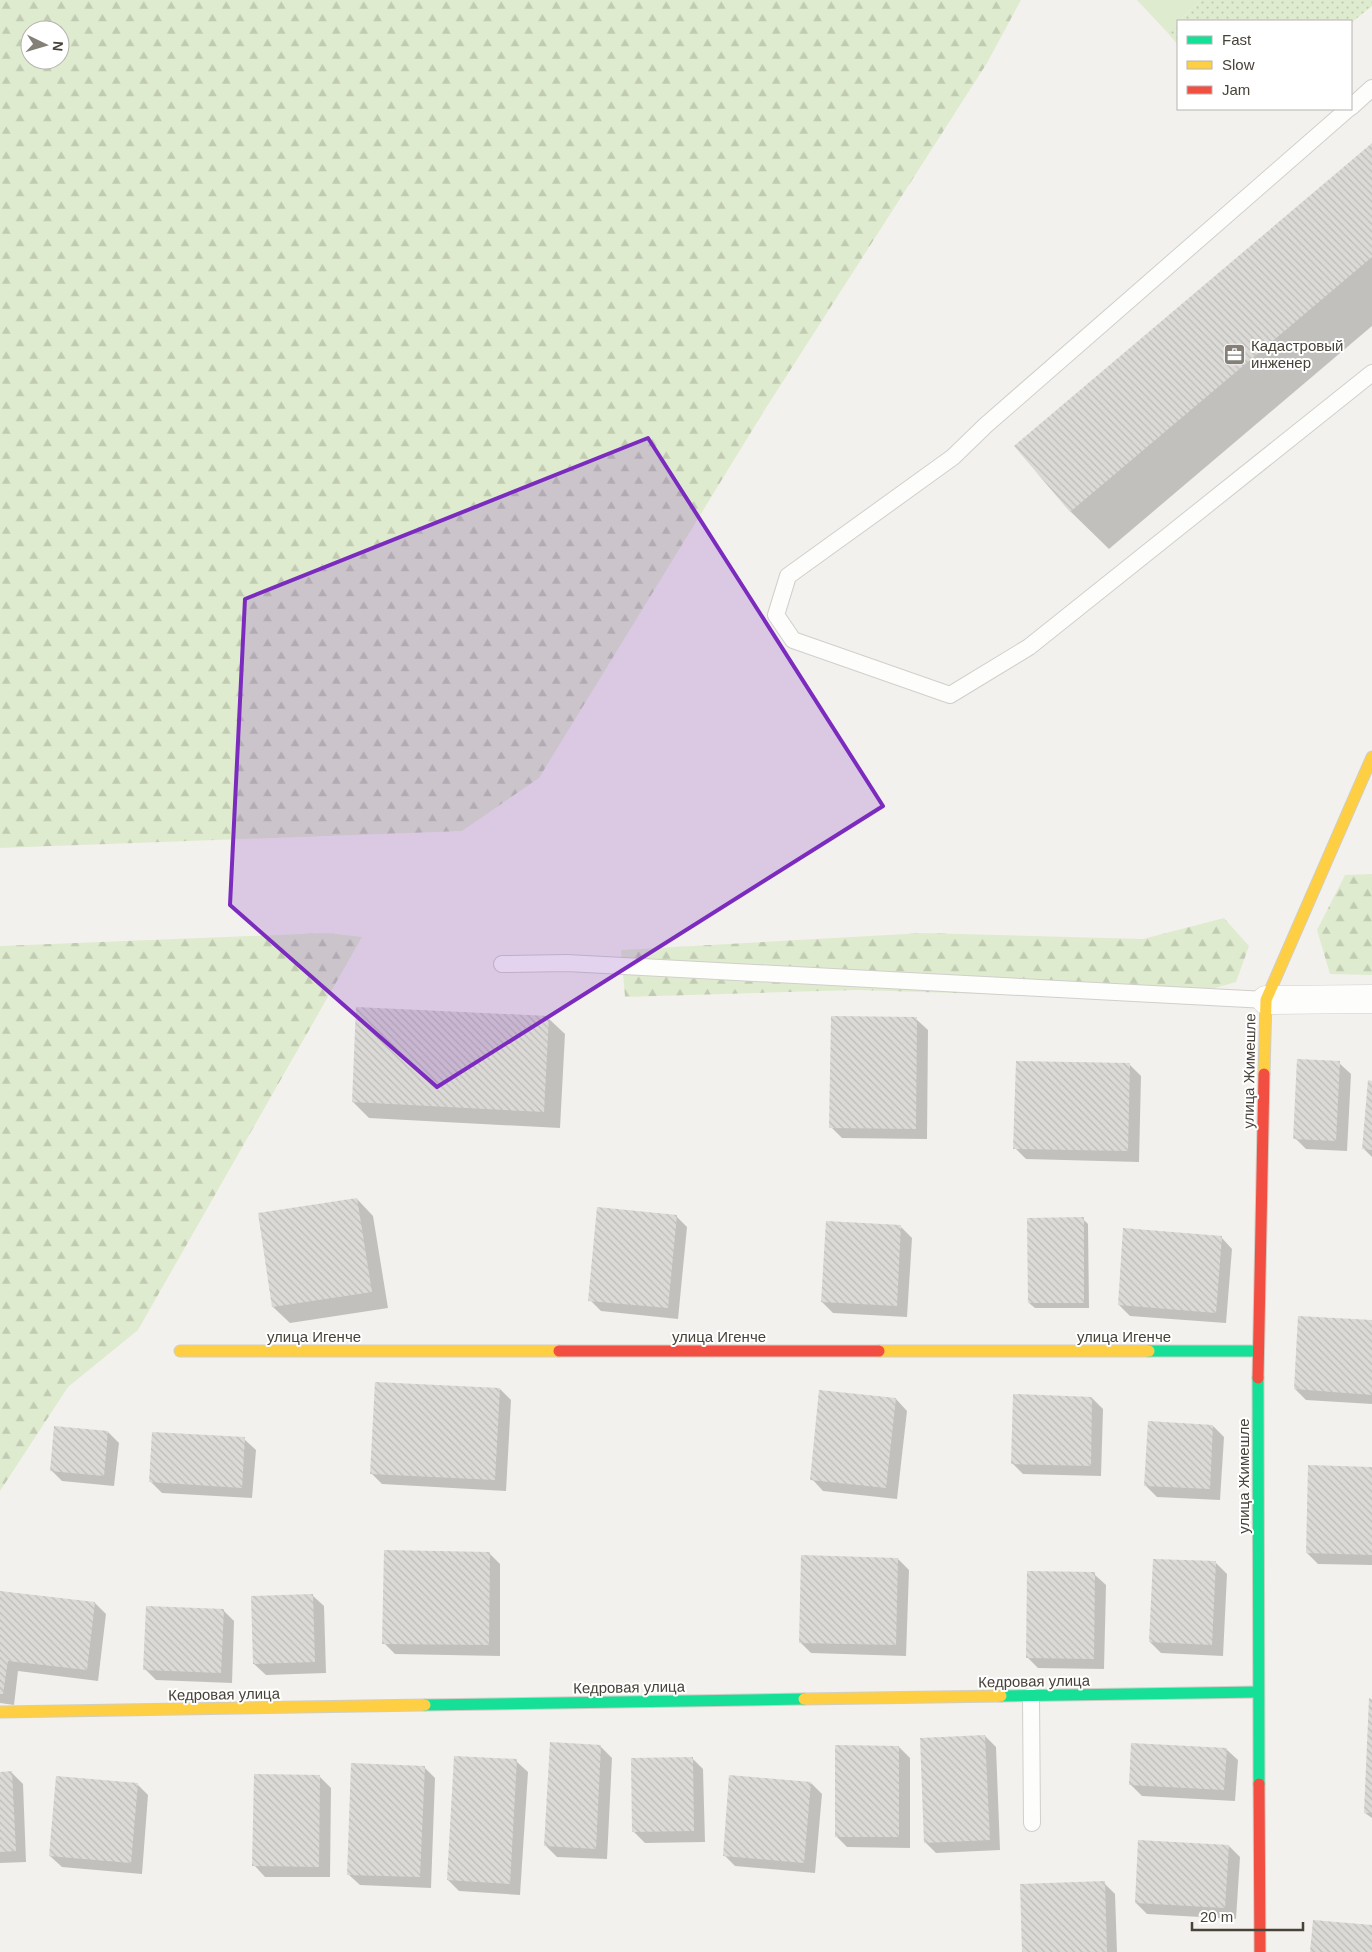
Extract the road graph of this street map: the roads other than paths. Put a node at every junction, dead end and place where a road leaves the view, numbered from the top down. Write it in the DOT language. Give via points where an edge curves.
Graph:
graph roads {
  1 [pos="1372,88"];
  2 [pos="1352,106"];
  3 [pos="1348,110"];
  4 [pos="1372,373"];
  5 [pos="1372,757"];
  6 [pos="502,964"];
  7 [pos="1372,999"];
  8 [pos="1266,1000"];
  9 [pos="180,1352"];
  10 [pos="1258,1352"];
  11 [pos="1258,1692"];
  12 [pos="1031,1696"];
  13 [pos="0,1712"];
  14 [pos="1032,1823"];
  15 [pos="1260,1952"];
  1 -- 2 [label="lane"];
  3 -- 4 [label="lane" via="953,458 788,576 776,614 793,640 950,695 1029,646"];
  5 -- 8 [label="street"];
  6 -- 8 [label="lane" via="567,963"];
  7 -- 8 [label="street"];
  8 -- 10 [label="street, улица Жимешле"];
  9 -- 10 [label="street, улица Игенче"];
  10 -- 11 [label="street, улица Жимешле"];
  11 -- 12 [label="street, Кедровая улица"];
  11 -- 15 [label="street, улица Жимешле"];
  12 -- 13 [label="street, Кедровая улица"];
  12 -- 14 [label="lane"];
}
